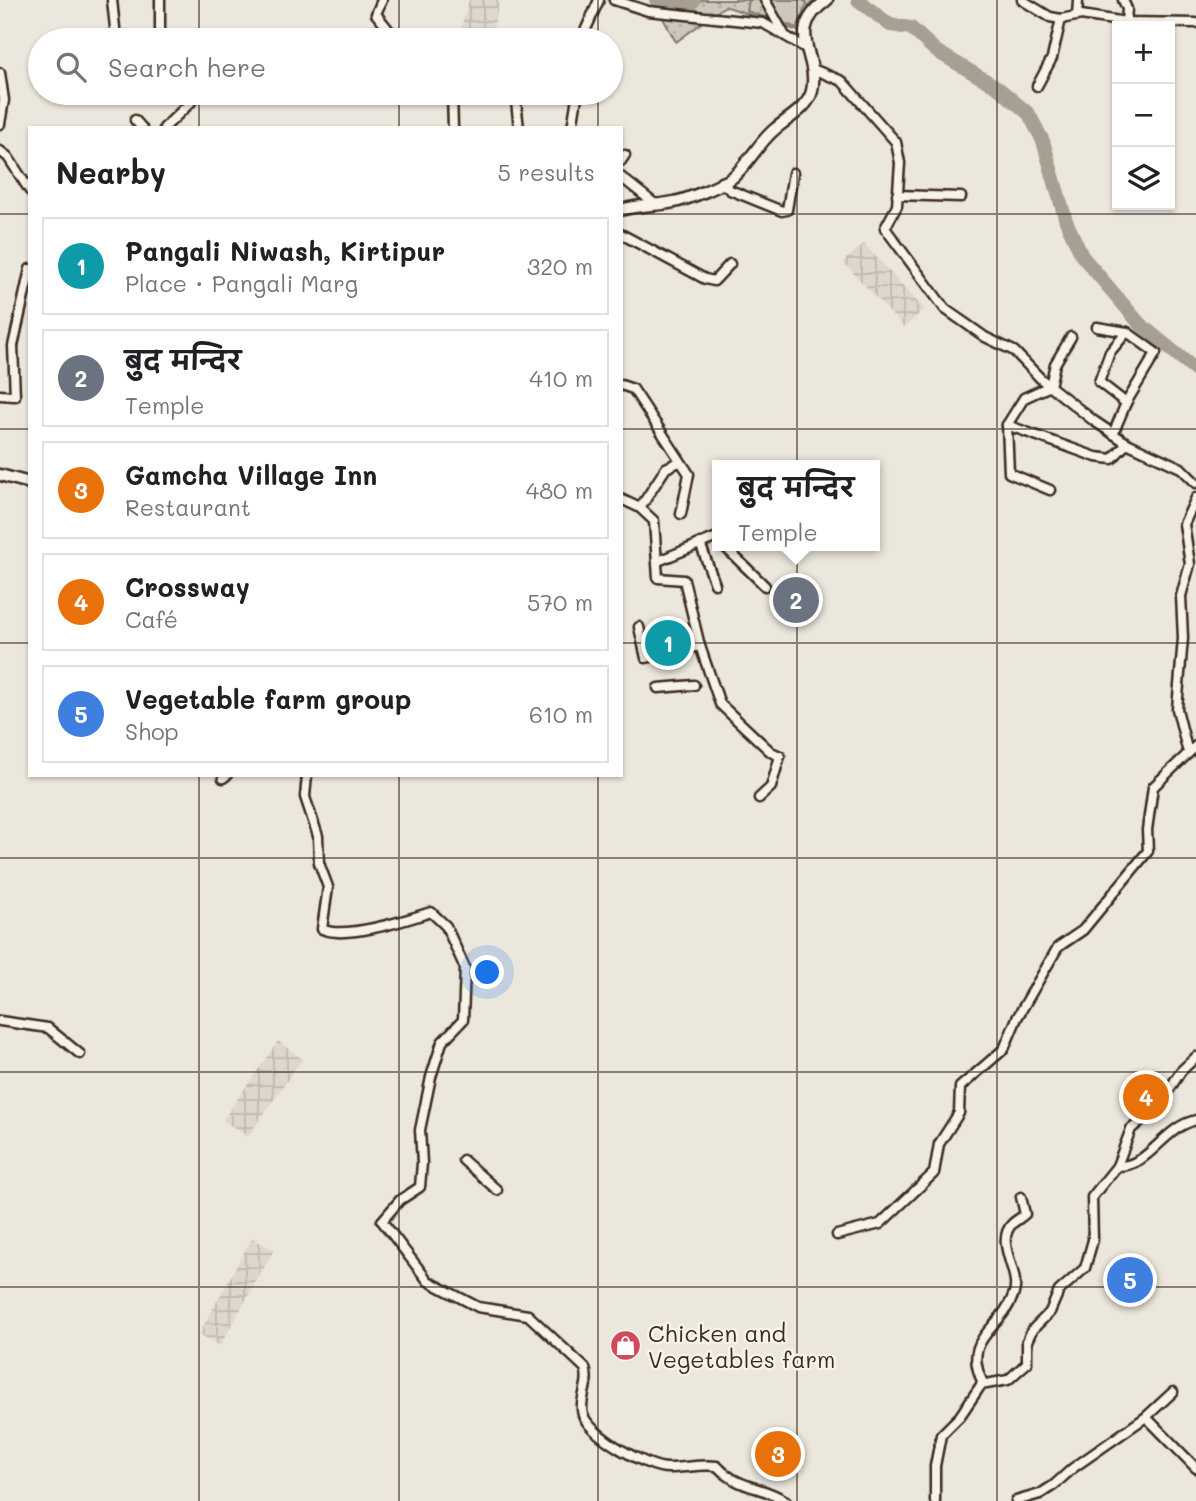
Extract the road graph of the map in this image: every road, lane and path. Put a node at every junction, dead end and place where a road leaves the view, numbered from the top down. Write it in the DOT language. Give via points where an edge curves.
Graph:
graph roads {
  1 [pos="112,0"];
  2 [pos="160,0"];
  3 [pos="382,0"];
  4 [pos="598,0"];
  5 [pos="614,0"];
  6 [pos="765,0"];
  7 [pos="827,0"];
  8 [pos="1022,0"];
  9 [pos="1079,0"];
  10 [pos="1123,0"];
  11 [pos="1077,16"];
  12 [pos="1061,19"];
  13 [pos="1118,21"];
  14 [pos="1126,21"];
  15 [pos="1175,23"];
  16 [pos="1196,23"];
  17 [pos="115,28"];
  18 [pos="160,28"];
  19 [pos="386,28"];
  20 [pos="585,28"];
  21 [pos="784,34"];
  22 [pos="804,47"];
  23 [pos="815,70"];
  24 [pos="0,73"];
  25 [pos="1037,86"];
  26 [pos="188,105"];
  27 [pos="452,105"];
  28 [pos="516,105"];
  29 [pos="576,105"];
  30 [pos="135,120"];
  31 [pos="0,124"];
  32 [pos="140,126"];
  33 [pos="166,126"];
  34 [pos="453,126"];
  35 [pos="519,126"];
  36 [pos="572,126"];
  37 [pos="0,151"];
  38 [pos="793,173"];
  39 [pos="623,179"];
  40 [pos="721,182"];
  41 [pos="28,188"];
  42 [pos="897,195"];
  43 [pos="961,197"];
  44 [pos="655,204"];
  45 [pos="623,209"];
  46 [pos="623,235"];
  47 [pos="730,264"];
  48 [pos="28,278"];
  49 [pos="1097,327"];
  50 [pos="1127,332"];
  51 [pos="1070,337"];
  52 [pos="623,386"];
  53 [pos="1050,386"];
  54 [pos="0,395"];
  55 [pos="1126,403"];
  56 [pos="1007,425"];
  57 [pos="1113,435"];
  58 [pos="1127,443"];
  59 [pos="679,462"];
  60 [pos="0,471"];
  61 [pos="28,482"];
  62 [pos="1196,483"];
  63 [pos="1050,490"];
  64 [pos="1196,498"];
  65 [pos="623,500"];
  66 [pos="640,508"];
  67 [pos="681,514"];
  68 [pos="712,539"];
  69 [pos="699,543"];
  70 [pos="729,551"];
  71 [pos="658,561"];
  72 [pos="715,584"];
  73 [pos="765,586"];
  74 [pos="639,627"];
  75 [pos="700,646"];
  76 [pos="694,685"];
  77 [pos="658,688"];
  78 [pos="1195,748"];
  79 [pos="307,777"];
  80 [pos="759,798"];
  81 [pos="0,1021"];
  82 [pos="80,1054"];
  83 [pos="1196,1057"];
  84 [pos="1196,1120"];
  85 [pos="463,1160"];
  86 [pos="1116,1166"];
  87 [pos="497,1190"];
  88 [pos="1021,1197"];
  89 [pos="837,1235"];
  90 [pos="984,1383"];
  91 [pos="1172,1392"];
  92 [pos="1146,1417"];
  93 [pos="1196,1468"];
  94 [pos="786,1501"];
  95 [pos="934,1501"];
  96 [pos="1016,1501"];
  1 -- 17 [label="street"];
  2 -- 18 [label="street"];
  3 -- 19 [label="street" via="376,14"];
  4 -- 20 [label="street"];
  5 -- 21 [label="street" via="648,11 763,23"];
  6 -- 21 [label="street"];
  7 -- 22 [label="street" via="809,20"];
  8 -- 12 [label="street"];
  9 -- 11 [label="street"];
  10 -- 14 [label="street"];
  11 -- 12 [label="street"];
  11 -- 13 [label="street"];
  12 -- 25 [label="street" via="1052,58"];
  15 -- 16 [label="street"];
  21 -- 22 [label="street"];
  22 -- 23 [label="street"];
  23 -- 40 [label="street" via="812,94 803,107 772,131 732,177"];
  23 -- 42 [label="street" via="842,81 896,142 900,163"];
  24 -- 31 [label="street" via="4,100"];
  26 -- 33 [label="street"];
  27 -- 34 [label="street"];
  28 -- 35 [label="street"];
  29 -- 36 [label="street"];
  30 -- 32 [label="street"];
  37 -- 41 [label="street"];
  38 -- 40 [label="street" via="787,210 759,203"];
  39 -- 44 [label="street"];
  40 -- 44 [label="street" via="676,202"];
  42 -- 43 [label="street"];
  42 -- 53 [label="street" via="885,228 945,309 1014,351"];
  44 -- 45 [label="street"];
  46 -- 47 [label="street" via="705,279 714,281"];
  48 -- 54 [label="street" via="13,346 15,396"];
  49 -- 50 [label="street"];
  50 -- 55 [label="street" via="1110,352 1099,382"];
  50 -- 55 [label="street" via="1156,353"];
  51 -- 53 [label="street" via="1055,364"];
  52 -- 59 [label="street" via="633,389 679,455"];
  53 -- 56 [label="street" via="1029,393"];
  53 -- 57 [label="street"];
  55 -- 57 [label="street"];
  56 -- 58 [label="street" via="1096,457 1112,459"];
  56 -- 63 [label="street" via="1009,473"];
  57 -- 58 [label="street"];
  58 -- 62 [label="street" via="1181,468"];
  59 -- 66 [label="street" via="666,468"];
  59 -- 67 [label="street" via="689,474"];
  60 -- 61 [label="street"];
  64 -- 78 [label="street" via="1184,524 1190,564 1181,596 1183,638 1177,707 1186,749"];
  65 -- 66 [label="street"];
  66 -- 71 [label="street" via="654,521"];
  68 -- 69 [label="street"];
  69 -- 71 [label="street"];
  69 -- 72 [label="street"];
  70 -- 73 [label="street"];
  71 -- 75 [label="street" via="658,578 684,580"];
  74 -- 75 [label="street" via="646,657"];
  75 -- 80 [label="street" via="724,709 780,756 771,787"];
  76 -- 77 [label="street"];
  78 -- 89 [label="street" via="1153,787 1148,851 1083,930 1058,947 1004,1049 960,1087 959,1113 939,1144 934,1173 880,1224"];
  79 -- 94 [label="street" via="304,797 328,887 322,929 353,933 431,912 446,926 466,968 463,1020 442,1042 420,1130 420,1187 400,1200 382,1221 428,1281 478,1307 528,1315 585,1368 588,1376 582,1412 588,1425 608,1441 666,1468 717,1466 729,1479 749,1489 768,1490"];
  81 -- 82 [label="street" via="48,1028"];
  83 -- 86 [label="street" via="1181,1070 1158,1107 1131,1129"];
  84 -- 86 [label="street" via="1164,1136 1139,1162"];
  85 -- 87 [label="street"];
  86 -- 90 [label="street" via="1092,1197 1093,1240 1086,1268 1059,1290 1050,1312 1032,1330 1028,1359 1020,1372 1009,1380"];
  88 -- 90 [label="street" via="1025,1214 1013,1223 1007,1240 1016,1290 976,1351 975,1362"];
  90 -- 95 [label="street" via="941,1435"];
  91 -- 92 [label="street"];
  92 -- 93 [label="street"];
  92 -- 96 [label="street" via="1054,1485"];
}
